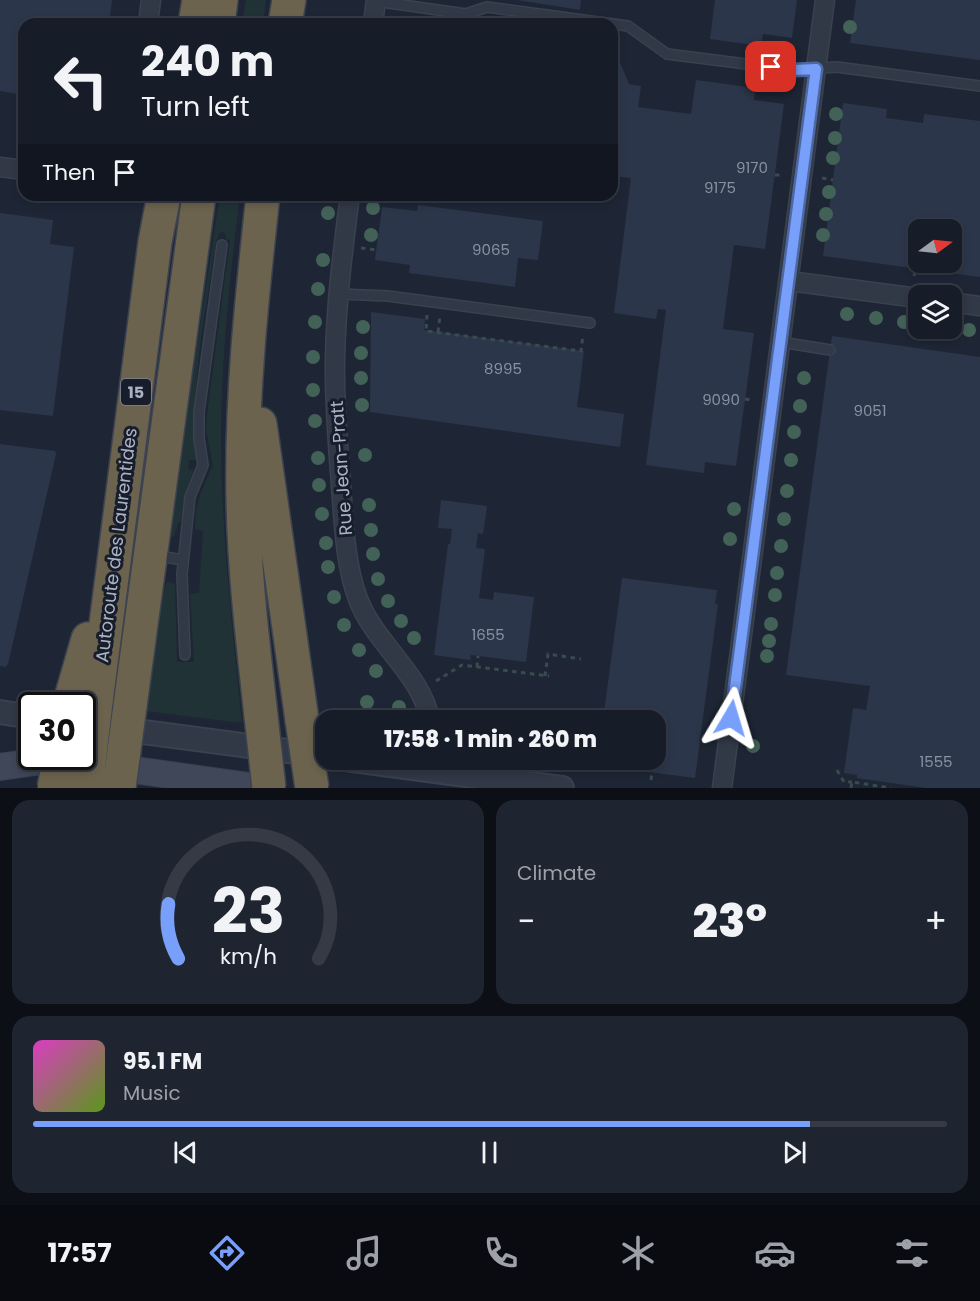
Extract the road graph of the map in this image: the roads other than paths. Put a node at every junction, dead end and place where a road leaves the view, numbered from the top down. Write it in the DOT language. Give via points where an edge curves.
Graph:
graph roads {
  1 [pos="151,0"];
  2 [pos="199,0"];
  3 [pos="221,0"];
  4 [pos="289,0"];
  5 [pos="376,0"];
  6 [pos="825,0"];
  7 [pos="149,18"];
  8 [pos="196,18"];
  9 [pos="219,18"];
  10 [pos="286,18"];
  11 [pos="373,18"];
  12 [pos="569,18"];
  13 [pos="618,25"];
  14 [pos="816,69"];
  15 [pos="980,86"];
  16 [pos="0,167"];
  17 [pos="18,169"];
  18 [pos="163,201"];
  19 [pos="198,201"];
  20 [pos="262,201"];
  21 [pos="349,201"];
  22 [pos="222,245"];
  23 [pos="789,281"];
  24 [pos="339,294"];
  25 [pos="908,297"];
  26 [pos="962,304"];
  27 [pos="980,306"];
  28 [pos="590,323"];
  29 [pos="249,339"];
  30 [pos="781,342"];
  31 [pos="830,350"];
  32 [pos="167,557"];
  33 [pos="185,655"];
  34 [pos="83,692"];
  35 [pos="427,710"];
  36 [pos="0,712"];
  37 [pos="96,712"];
  38 [pos="18,715"];
  39 [pos="315,755"];
  40 [pos="0,767"];
  41 [pos="57,770"];
  42 [pos="85,770"];
  43 [pos="458,770"];
  44 [pos="187,783"];
  45 [pos="54,788"];
  46 [pos="86,788"];
  47 [pos="119,788"];
  48 [pos="262,788"];
  49 [pos="269,788"];
  50 [pos="312,788"];
  51 [pos="562,788"];
  52 [pos="722,788"];
  1 -- 7 [label="street"];
  2 -- 8 [label="highway"];
  3 -- 9 [label="highway"];
  4 -- 10 [label="highway"];
  5 -- 11 [label="street"];
  5 -- 12 [label="lane" via="466,14 488,7"];
  6 -- 14 [label="street"];
  13 -- 14 [label="lane" via="628,26 667,54 794,70"];
  14 -- 15 [label="lane" via="837,67"];
  14 -- 23 [label="street"];
  16 -- 17 [label="street"];
  18 -- 34 [label="highway, Autoroute des Laurentides / 15" via="116,542"];
  19 -- 32 [label="highway"];
  20 -- 29 [label="highway"];
  21 -- 24 [label="street, Rue Jean-Pratt"];
  22 -- 32 [label="lane" via="199,412 203,465"];
  23 -- 25 [label="street"];
  23 -- 30 [label="street"];
  24 -- 28 [label="lane" via="388,296"];
  24 -- 35 [label="street, Rue Jean-Pratt" via="336,405 350,568 367,617 417,687"];
  26 -- 27 [label="street"];
  29 -- 49 [label="highway, bridge" via="243,449 244,538"];
  29 -- 50 [label="highway, bridge"];
  30 -- 31 [label="lane"];
  30 -- 52 [label="street"];
  32 -- 33 [label="lane"];
  32 -- 47 [label="highway, bridge" via="130,706"];
  36 -- 38 [label="street"];
  37 -- 39 [label="street" via="181,737"];
  40 -- 44 [label="main road" via="63,762"];
  41 -- 45 [label="highway, bridge"];
  42 -- 46 [label="highway, Autoroute des Laurentides, bridge"];
  43 -- 51 [label="street"];
  44 -- 48 [label="main road"];
}
